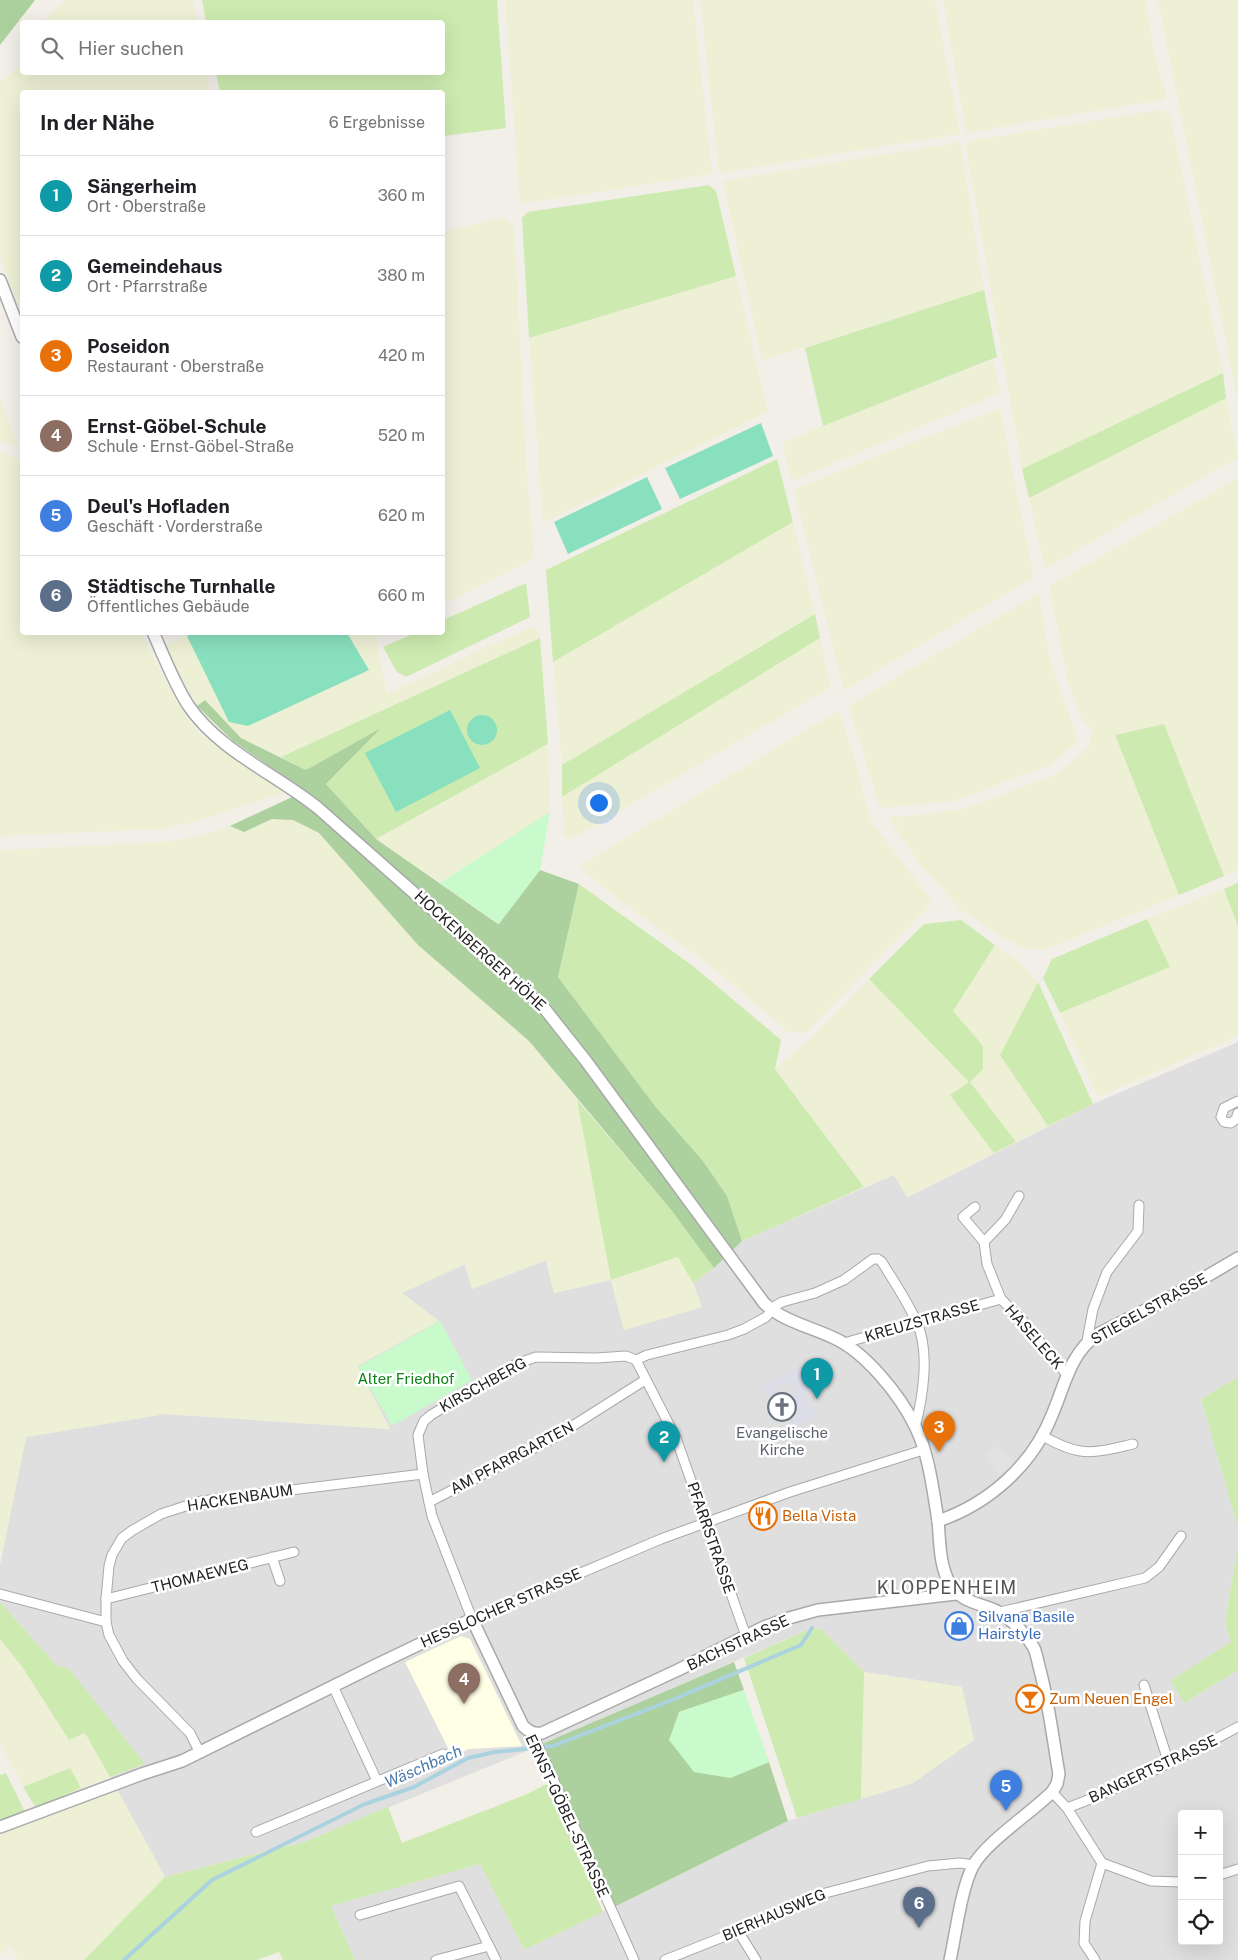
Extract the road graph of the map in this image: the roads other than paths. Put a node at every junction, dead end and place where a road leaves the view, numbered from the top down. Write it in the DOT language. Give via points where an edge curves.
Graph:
graph roads {
  1 [pos="0,280"];
  2 [pos="20,332"];
  3 [pos="154,635"];
  4 [pos="1238,1101"];
  5 [pos="1238,1112"];
  6 [pos="1020,1196"];
  7 [pos="1138,1206"];
  8 [pos="975,1207"];
  9 [pos="984,1242"];
  10 [pos="1238,1258"];
  11 [pos="1001,1299"];
  12 [pos="771,1310"];
  13 [pos="917,1323"];
  14 [pos="1087,1342"];
  15 [pos="844,1343"];
  16 [pos="636,1360"];
  17 [pos="1067,1374"];
  18 [pos="645,1380"];
  19 [pos="915,1427"];
  20 [pos="1043,1436"];
  21 [pos="1133,1444"];
  22 [pos="923,1450"];
  23 [pos="423,1474"];
  24 [pos="428,1502"];
  25 [pos="938,1521"];
  26 [pos="706,1522"];
  27 [pos="1181,1536"];
  28 [pos="294,1552"];
  29 [pos="272,1557"];
  30 [pos="280,1582"];
  31 [pos="0,1594"];
  32 [pos="956,1594"];
  33 [pos="106,1599"];
  34 [pos="1000,1612"];
  35 [pos="472,1619"];
  36 [pos="106,1622"];
  37 [pos="746,1636"];
  38 [pos="333,1686"];
  39 [pos="1144,1686"];
  40 [pos="1238,1727"];
  41 [pos="533,1736"];
  42 [pos="200,1753"];
  43 [pos="443,1754"];
  44 [pos="1169,1764"];
  45 [pos="377,1781"];
  46 [pos="1052,1792"];
  47 [pos="1068,1808"];
  48 [pos="0,1827"];
  49 [pos="256,1832"];
  50 [pos="1102,1863"];
  51 [pos="974,1865"];
  52 [pos="1238,1869"];
  53 [pos="1223,1874"];
  54 [pos="1178,1882"];
  55 [pos="360,1915"];
  56 [pos="738,1931"];
  57 [pos="489,1946"];
  58 [pos="436,1960"];
  59 [pos="496,1960"];
  60 [pos="634,1960"];
  61 [pos="665,1960"];
  62 [pos="756,1960"];
  63 [pos="950,1960"];
  64 [pos="1095,1960"];
  1 -- 2 [label="street"];
  3 -- 12 [label="street, HOCKENBERGER HÖHE" via="177,686 202,723 241,755 318,808 544,1008"];
  4 -- 5 [label="street" via="1224,1108 1221,1117 1224,1122 1231,1123"];
  6 -- 9 [label="street"];
  7 -- 14 [label="street" via="1138,1230 1107,1272 1093,1309"];
  8 -- 9 [label="street, HASELECK" via="963,1216"];
  9 -- 11 [label="street, HASELECK" via="987,1264"];
  10 -- 14 [label="street, STIEGELSTRASSE"];
  11 -- 13 [label="street, KREUZSTRASSE"];
  11 -- 17 [label="street, HASELECK"];
  12 -- 13 [label="street, KIRSCHBERG" via="782,1302 815,1293 844,1280 872,1259 878,1259"];
  12 -- 15 [label="street"];
  12 -- 16 [label="street, KIRSCHBERG" via="756,1324 728,1335"];
  13 -- 15 [label="street, KREUZSTRASSE"];
  13 -- 19 [label="street" via="924,1356 922,1403"];
  14 -- 17 [label="street, STIEGELSTRASSE"];
  15 -- 19 [label="street" via="879,1376 904,1407"];
  16 -- 18 [label="street, PFARRSTRASSE"];
  16 -- 23 [label="street, KIRSCHBERG" via="626,1356 536,1357 516,1364 424,1421 418,1435"];
  17 -- 20 [label="street, STIEGELSTRASSE"];
  18 -- 24 [label="street, AM PFARRGARTEN" via="552,1440"];
  18 -- 26 [label="street, PFARRSTRASSE" via="676,1438"];
  19 -- 22 [label="street"];
  20 -- 21 [label="street" via="1068,1449 1092,1453"];
  20 -- 25 [label="street, STIEGELSTRASSE" via="1012,1476 996,1490 958,1514"];
  22 -- 25 [label="street"];
  22 -- 26 [label="street, HESSLOCHER STRASSE"];
  23 -- 24 [label="street, KIRSCHBERG"];
  23 -- 33 [label="street, HACKENBAUM" via="210,1500 161,1514 133,1530 116,1546 109,1566"];
  24 -- 35 [label="street, KIRSCHBERG"];
  25 -- 32 [label="street" via="942,1561"];
  26 -- 35 [label="street, HESSLOCHER STRASSE"];
  26 -- 37 [label="street, PFARRSTRASSE"];
  27 -- 34 [label="street" via="1159,1567 1145,1578"];
  28 -- 29 [label="street, THOMAEWEG"];
  29 -- 30 [label="street"];
  29 -- 33 [label="street, THOMAEWEG"];
  31 -- 36 [label="street"];
  32 -- 34 [label="street"];
  32 -- 37 [label="street, BACHSTRASSE" via="818,1610"];
  33 -- 36 [label="street, HACKENBAUM"];
  34 -- 46 [label="street" via="1018,1625 1035,1651 1044,1684 1059,1774 1058,1784"];
  35 -- 38 [label="street, HESSLOCHER STRASSE"];
  35 -- 41 [label="street, ERNST-GÖBEL-STRASSE" via="523,1726"];
  36 -- 42 [label="street, HACKENBAUM" via="122,1661 190,1733"];
  37 -- 41 [label="street, BACHSTRASSE"];
  38 -- 42 [label="street, HESSLOCHER STRASSE"];
  38 -- 45 [label="street"];
  39 -- 44 [label="street"];
  40 -- 44 [label="street, BANGERTSTRASSE"];
  41 -- 60 [label="street, ERNST-GÖBEL-STRASSE"];
  42 -- 48 [label="street, HESSLOCHER STRASSE"];
  43 -- 45 [label="street"];
  44 -- 47 [label="street, BANGERTSTRASSE"];
  45 -- 49 [label="street"];
  46 -- 47 [label="street"];
  46 -- 51 [label="street" via="984,1851"];
  47 -- 50 [label="street"];
  50 -- 54 [label="street" via="1151,1881"];
  50 -- 64 [label="street" via="1085,1921 1084,1943"];
  51 -- 56 [label="street, BIERHAUSWEG" via="928,1866 818,1895"];
  51 -- 63 [label="street" via="967,1881"];
  52 -- 53 [label="street"];
  55 -- 57 [label="street" via="459,1886"];
  56 -- 61 [label="street, BIERHAUSWEG"];
  56 -- 62 [label="street"];
  57 -- 58 [label="street"];
  57 -- 59 [label="street"];
}
